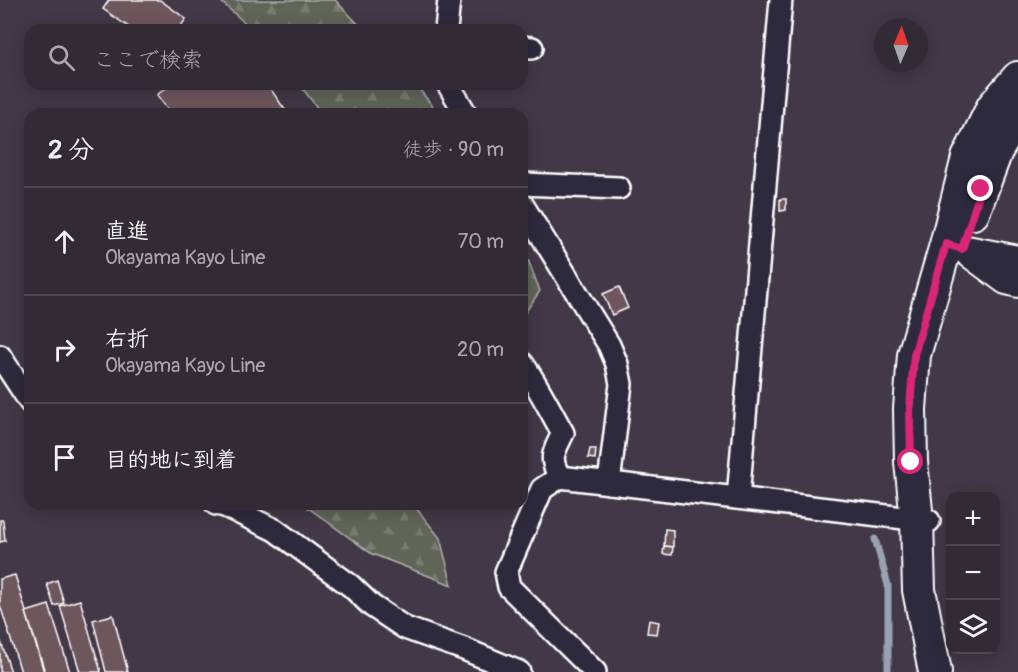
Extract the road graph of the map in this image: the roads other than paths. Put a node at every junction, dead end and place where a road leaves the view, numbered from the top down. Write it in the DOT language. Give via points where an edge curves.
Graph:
graph roads {
  1 [pos="449,0"];
  2 [pos="781,0"];
  3 [pos="447,24"];
  4 [pos="1018,78"];
  5 [pos="452,90"];
  6 [pos="462,108"];
  7 [pos="1018,114"];
  8 [pos="528,184"];
  9 [pos="620,188"];
  10 [pos="528,214"];
  11 [pos="954,247"];
  12 [pos="1018,259"];
  13 [pos="1018,284"];
  14 [pos="0,356"];
  15 [pos="528,371"];
  16 [pos="24,393"];
  17 [pos="560,477"];
  18 [pos="609,483"];
  19 [pos="738,498"];
  20 [pos="233,510"];
  21 [pos="923,521"];
  22 [pos="519,672"];
  23 [pos="595,672"];
  24 [pos="935,672"];
  1 -- 3 [label="street"];
  2 -- 19 [label="street"];
  4 -- 11 [label="main road" via="993,107 968,158"];
  5 -- 6 [label="street"];
  7 -- 11 [label="main road" via="996,151"];
  8 -- 9 [label="street"];
  10 -- 18 [label="street" via="617,364 621,384"];
  11 -- 12 [label="street"];
  11 -- 13 [label="street" via="1006,281"];
  11 -- 21 [label="main road" via="933,356"];
  14 -- 16 [label="street"];
  15 -- 17 [label="street" via="563,433 552,454 552,465"];
  17 -- 18 [label="street"];
  17 -- 23 [label="street" via="542,489 506,572 509,587"];
  18 -- 19 [label="street"];
  19 -- 21 [label="street"];
  20 -- 22 [label="street" via="274,530 405,628"];
  21 -- 24 [label="main road" via="926,634"];
}
